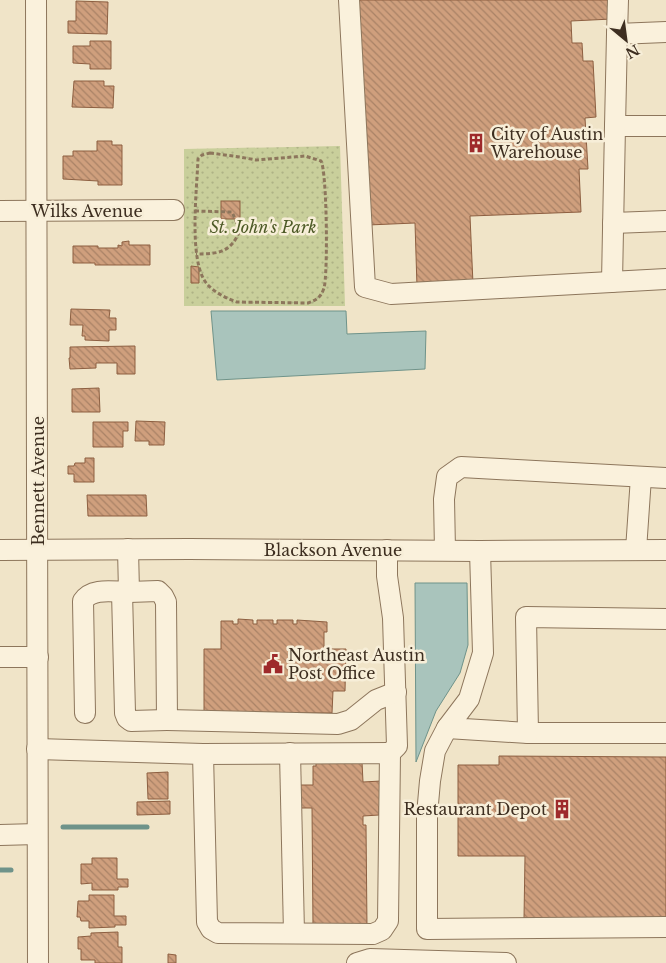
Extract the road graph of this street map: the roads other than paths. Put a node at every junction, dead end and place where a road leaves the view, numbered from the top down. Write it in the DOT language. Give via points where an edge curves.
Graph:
graph roads {
  1 [pos="36,0"];
  2 [pos="349,0"];
  3 [pos="618,0"];
  4 [pos="666,32"];
  5 [pos="617,34"];
  6 [pos="615,126"];
  7 [pos="666,126"];
  8 [pos="174,210"];
  9 [pos="0,211"];
  10 [pos="37,211"];
  11 [pos="666,221"];
  12 [pos="613,223"];
  13 [pos="666,280"];
  14 [pos="612,282"];
  15 [pos="641,477"];
  16 [pos="666,478"];
  17 [pos="0,550"];
  18 [pos="38,550"];
  19 [pos="128,550"];
  20 [pos="387,550"];
  21 [pos="445,550"];
  22 [pos="636,550"];
  23 [pos="666,550"];
  24 [pos="480,551"];
  25 [pos="125,592"];
  26 [pos="666,619"];
  27 [pos="0,657"];
  28 [pos="38,657"];
  29 [pos="396,692"];
  30 [pos="84,713"];
  31 [pos="167,720"];
  32 [pos="447,728"];
  33 [pos="528,733"];
  34 [pos="666,733"];
  35 [pos="37,749"];
  36 [pos="290,753"];
  37 [pos="390,753"];
  38 [pos="203,754"];
  39 [pos="37,834"];
  40 [pos="0,835"];
  41 [pos="666,927"];
  42 [pos="294,933"];
  43 [pos="38,963"];
  44 [pos="357,963"];
  45 [pos="506,963"];
  1 -- 10 [label="street, Bennett Avenue"];
  2 -- 14 [label="street" via="365,287 391,294"];
  3 -- 5 [label="street"];
  4 -- 5 [label="street"];
  5 -- 6 [label="street"];
  6 -- 7 [label="street"];
  6 -- 12 [label="street"];
  8 -- 10 [label="street, Wilks Avenue"];
  9 -- 10 [label="street, Wilks Avenue"];
  10 -- 18 [label="street, Bennett Avenue"];
  11 -- 12 [label="street"];
  12 -- 14 [label="street"];
  13 -- 14 [label="street"];
  15 -- 16 [label="street"];
  15 -- 21 [label="street" via="461,467 447,477"];
  15 -- 22 [label="street"];
  17 -- 18 [label="street, Blackson Avenue"];
  18 -- 19 [label="street, Blackson Avenue"];
  18 -- 28 [label="street, Bennett Avenue"];
  19 -- 20 [label="street, Blackson Avenue"];
  19 -- 25 [label="street"];
  20 -- 21 [label="street, Blackson Avenue"];
  20 -- 29 [label="street"];
  21 -- 24 [label="street, Blackson Avenue"];
  22 -- 23 [label="street, Blackson Avenue"];
  22 -- 24 [label="street, Blackson Avenue"];
  24 -- 32 [label="street" via="483,652 468,699"];
  25 -- 30 [label="street" via="92,592 83,601"];
  25 -- 31 [label="street" via="158,591 166,602"];
  25 -- 31 [label="street" via="125,713 131,721"];
  26 -- 33 [label="street" via="526,617"];
  27 -- 28 [label="street"];
  28 -- 35 [label="street, Bennett Avenue"];
  29 -- 31 [label="street" via="376,700 351,720 338,724"];
  29 -- 37 [label="street" via="398,746"];
  32 -- 33 [label="street"];
  32 -- 41 [label="street" via="435,751 428,798 427,929"];
  33 -- 34 [label="street"];
  35 -- 38 [label="street"];
  35 -- 39 [label="street, Bennett Avenue"];
  36 -- 37 [label="street"];
  36 -- 38 [label="street"];
  36 -- 42 [label="street"];
  37 -- 42 [label="street" via="388,921 382,930 373,934"];
  38 -- 42 [label="street" via="207,922 218,933"];
  39 -- 40 [label="street"];
  39 -- 43 [label="street, Bennett Avenue"];
  44 -- 45 [label="street" via="370,959"];
}
